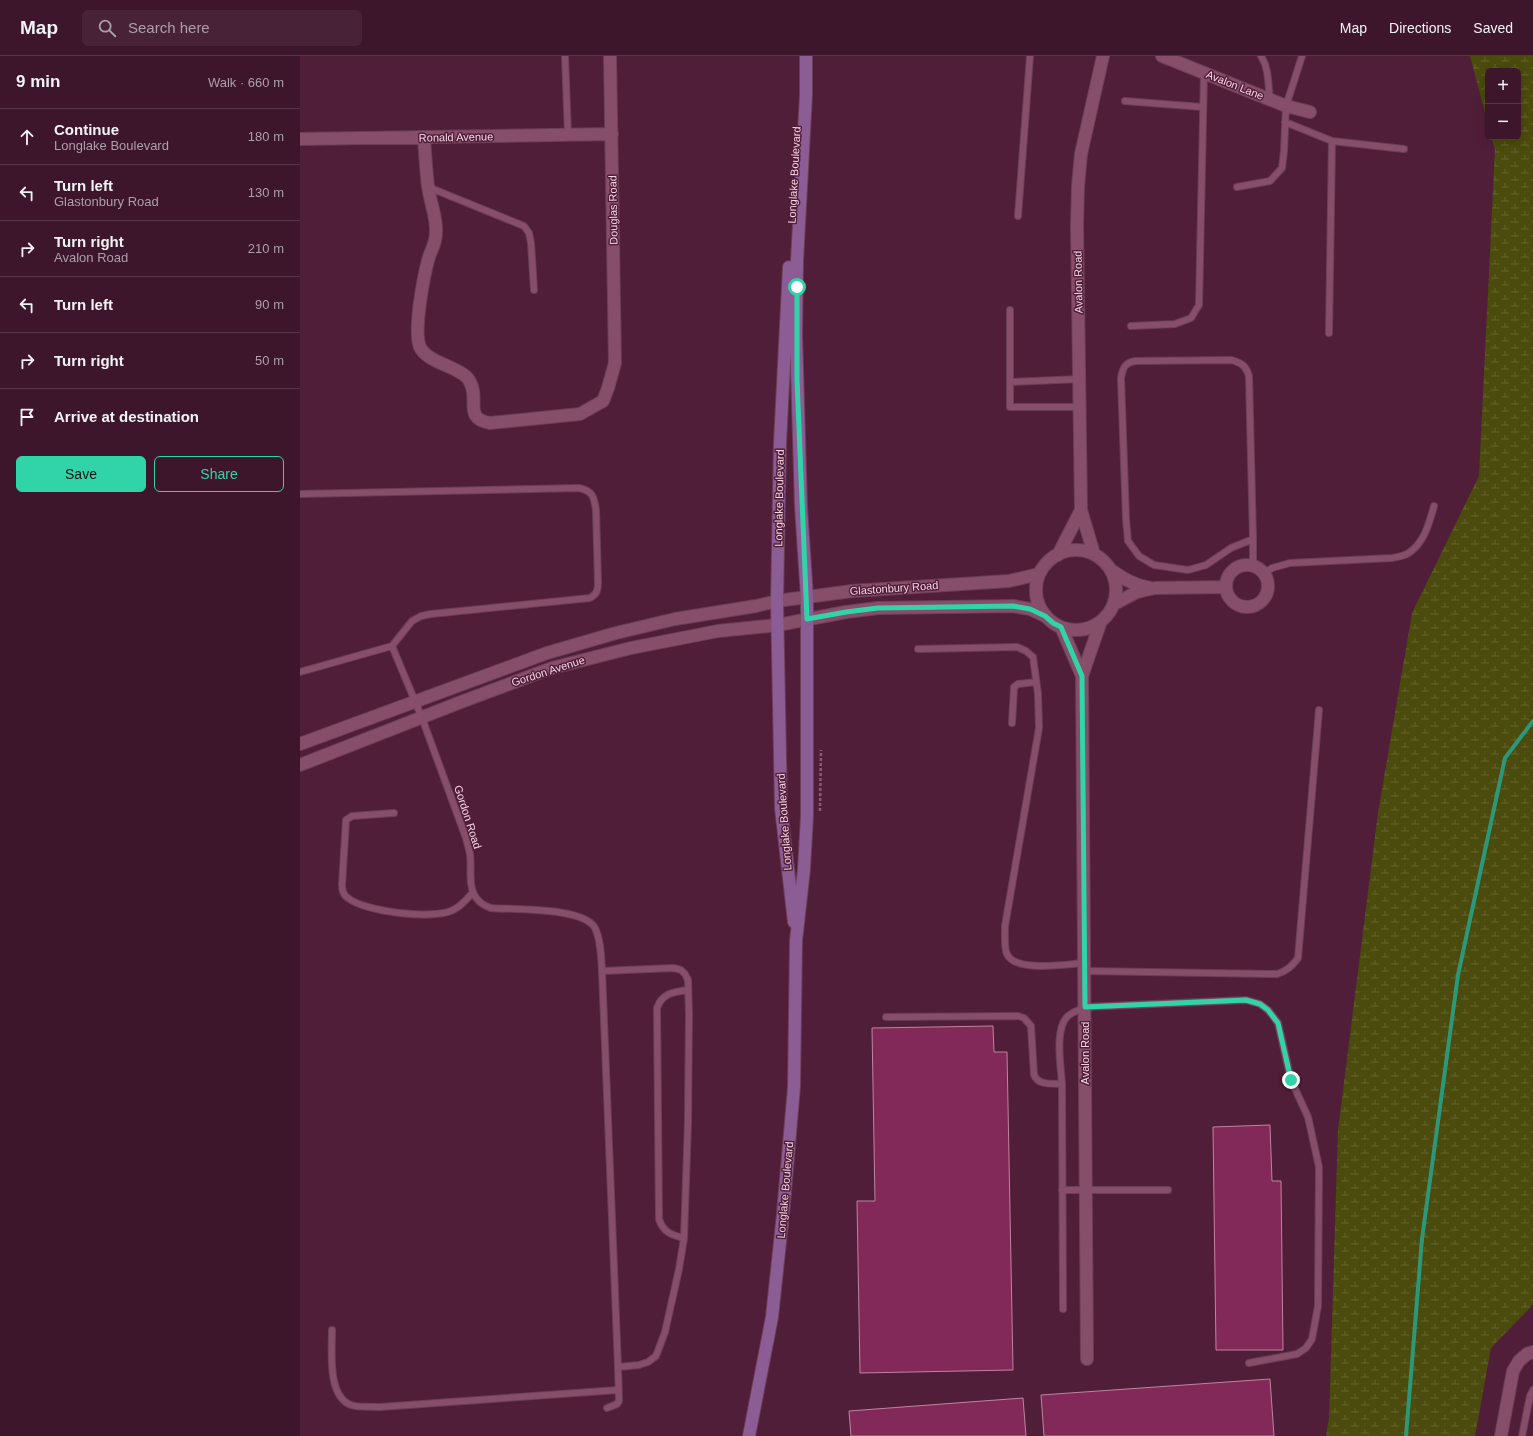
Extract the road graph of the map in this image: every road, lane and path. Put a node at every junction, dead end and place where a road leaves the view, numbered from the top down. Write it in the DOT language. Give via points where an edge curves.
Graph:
graph roads {
  1 [pos="565,56"];
  2 [pos="610,56"];
  3 [pos="799,56"];
  4 [pos="806,56"];
  5 [pos="1030,56"];
  6 [pos="1103,56"];
  7 [pos="1162,56"];
  8 [pos="1261,56"];
  9 [pos="1302,56"];
  10 [pos="1204,73"];
  11 [pos="1270,99"];
  12 [pos="1126,101"];
  13 [pos="1286,106"];
  14 [pos="1202,107"];
  15 [pos="1310,112"];
  16 [pos="1285,122"];
  17 [pos="612,134"];
  18 [pos="568,135"];
  19 [pos="424,137"];
  20 [pos="300,139"];
  21 [pos="1332,141"];
  22 [pos="1404,149"];
  23 [pos="428,187"];
  24 [pos="1237,187"];
  25 [pos="1018,216"];
  26 [pos="534,290"];
  27 [pos="1010,310"];
  28 [pos="1131,326"];
  29 [pos="1329,333"];
  30 [pos="1080,379"];
  31 [pos="1010,382"];
  32 [pos="1080,407"];
  33 [pos="300,494"];
  34 [pos="1434,506"];
  35 [pos="1081,510"];
  36 [pos="1253,539"];
  37 [pos="1058,554"];
  38 [pos="1094,554"];
  39 [pos="1253,566"];
  40 [pos="1111,570"];
  41 [pos="1039,574"];
  42 [pos="1264,574"];
  43 [pos="1225,587"];
  44 [pos="1155,588"];
  45 [pos="807,597"];
  46 [pos="777,601"];
  47 [pos="1114,604"];
  48 [pos="1045,616"];
  49 [pos="807,619"];
  50 [pos="1101,621"];
  51 [pos="778,625"];
  52 [pos="1061,627"];
  53 [pos="392,646"];
  54 [pos="918,649"];
  55 [pos="300,672"];
  56 [pos="1082,676"];
  57 [pos="1036,682"];
  58 [pos="414,701"];
  59 [pos="1319,710"];
  60 [pos="422,718"];
  61 [pos="1012,723"];
  62 [pos="300,744"];
  63 [pos="300,765"];
  64 [pos="394,813"];
  65 [pos="473,892"];
  66 [pos="796,941"];
  67 [pos="1084,967"];
  68 [pos="602,970"];
  69 [pos="688,990"];
  70 [pos="1085,1007"];
  71 [pos="886,1017"];
  72 [pos="1062,1084"];
  73 [pos="1086,1189"];
  74 [pos="1062,1190"];
  75 [pos="1168,1190"];
  76 [pos="684,1238"];
  77 [pos="1063,1309"];
  78 [pos="332,1330"];
  79 [pos="1533,1352"];
  80 [pos="1087,1359"];
  81 [pos="1249,1363"];
  82 [pos="618,1367"];
  83 [pos="618,1390"];
  84 [pos="1533,1390"];
  85 [pos="607,1408"];
  86 [pos="749,1436"];
  87 [pos="1501,1436"];
  88 [pos="1522,1436"];
  1 -- 18 [label="lane"];
  2 -- 17 [label="street, Douglas Road"];
  3 -- 46 [label="main road, Longlake Boulevard" via="780,443"];
  4 -- 45 [label="main road, Longlake Boulevard" via="797,250 796,334 801,507"];
  5 -- 25 [label="lane"];
  6 -- 30 [label="street, Avalon Road" via="1081,154 1078,186"];
  7 -- 10 [label="street, Avalon Lane"];
  8 -- 11 [label="lane" via="1266,70"];
  9 -- 13 [label="lane"];
  10 -- 11 [label="street, Avalon Lane"];
  10 -- 14 [label="lane"];
  11 -- 13 [label="street, Avalon Lane"];
  12 -- 14 [label="lane"];
  13 -- 15 [label="street, Avalon Lane"];
  13 -- 16 [label="lane"];
  14 -- 28 [label="lane" via="1199,305 1191,318 1175,324"];
  16 -- 21 [label="lane"];
  16 -- 24 [label="lane" via="1282,168 1270,181"];
  17 -- 18 [label="street, Ronald Avenue"];
  17 -- 23 [label="street, Douglas Road" via="615,363 603,401 580,414 481,422 474,412 474,392 469,379 429,357 420,348 417,336 420,306 436,230"];
  18 -- 19 [label="street, Ronald Avenue"];
  19 -- 20 [label="street, Ronald Avenue"];
  19 -- 23 [label="street"];
  21 -- 22 [label="lane"];
  21 -- 29 [label="lane"];
  23 -- 26 [label="lane" via="524,226 531,243"];
  27 -- 31 [label="lane"];
  30 -- 31 [label="lane"];
  30 -- 32 [label="street, Avalon Road"];
  31 -- 32 [label="lane" via="1010,407"];
  32 -- 35 [label="street, Avalon Road"];
  33 -- 53 [label="lane" via="579,488 591,493 596,510 598,590 595,595 590,598 420,616 412,621"];
  34 -- 42 [label="lane" via="1428,528 1419,543 1407,554 1392,558 1290,563 1272,568"];
  35 -- 37 [label="street"];
  35 -- 38 [label="street"];
  36 -- 36 [label="lane" via="1249,376 1246,368 1241,363 1231,360 1128,363 1123,368 1121,378 1128,541 1139,556 1154,565 1188,570 1206,565 1231,548"];
  36 -- 39 [label="lane"];
  37 -- 38 [label="street" via="1070,551"];
  37 -- 41 [label="street"];
  38 -- 40 [label="street"];
  39 -- 42 [label="street"];
  39 -- 43 [label="street" via="1234,569 1226,580"];
  40 -- 44 [label="street" via="1136,585"];
  40 -- 47 [label="street" via="1115,581"];
  41 -- 45 [label="street, Glastonbury Road" via="1014,580 908,586"];
  41 -- 48 [label="street" via="1036,596"];
  42 -- 43 [label="street" via="1268,587 1257,605 1236,605"];
  43 -- 44 [label="street"];
  44 -- 47 [label="street" via="1137,592"];
  45 -- 46 [label="street, Gordon Avenue"];
  45 -- 49 [label="main road, Longlake Boulevard"];
  46 -- 51 [label="main road, Longlake Boulevard"];
  46 -- 58 [label="street, Gordon Avenue" via="675,619 616,633 547,653"];
  47 -- 50 [label="street"];
  48 -- 49 [label="street, Glastonbury Road" via="1030,609 1013,606 878,608"];
  48 -- 52 [label="street"];
  49 -- 51 [label="street, Gordon Avenue"];
  49 -- 66 [label="main road, Longlake Boulevard" via="807,816"];
  50 -- 52 [label="street" via="1081,630"];
  50 -- 56 [label="street, Avalon Road"];
  51 -- 60 [label="street, Gordon Avenue" via="684,636 590,657 552,668"];
  51 -- 66 [label="main road, Longlake Boulevard" via="781,808"];
  52 -- 56 [label="street, Avalon Road"];
  53 -- 55 [label="lane"];
  53 -- 58 [label="lane, Gordon Road"];
  54 -- 57 [label="lane" via="1017,647 1033,657"];
  56 -- 67 [label="street, Avalon Road"];
  57 -- 61 [label="lane" via="1018,684 1014,687"];
  57 -- 67 [label="lane" via="1039,728 1005,926 1007,954 1015,963"];
  58 -- 60 [label="lane, Gordon Road"];
  58 -- 62 [label="street, Gordon Avenue"];
  59 -- 67 [label="lane" via="1298,958 1292,966 1277,974"];
  60 -- 63 [label="street, Gordon Avenue"];
  60 -- 65 [label="lane, Gordon Road" via="466,838"];
  64 -- 65 [label="lane" via="352,816 346,820 342,885 347,898 385,911 415,915 452,911 464,903"];
  65 -- 68 [label="lane" via="476,899 491,908 559,912 582,917 595,927"];
  66 -- 86 [label="main road, Longlake Boulevard" via="794,1087 781,1236 772,1317"];
  67 -- 70 [label="street, Avalon Road"];
  68 -- 69 [label="lane" via="674,968 685,974"];
  68 -- 82 [label="lane"];
  69 -- 76 [label="lane" via="689,1074"];
  69 -- 76 [label="lane" via="664,996 656,1008 659,1219 667,1233"];
  70 -- 72 [label="lane" via="1068,1016 1060,1031"];
  70 -- 73 [label="street, Avalon Road"];
  70 -- 81 [label="lane" via="1246,1000 1260,1004 1278,1023 1291,1080 1308,1117 1319,1167 1318,1306 1312,1338 1306,1348 1297,1354"];
  71 -- 72 [label="lane" via="1024,1018 1031,1026 1036,1079 1042,1083"];
  72 -- 74 [label="lane"];
  73 -- 74 [label="lane"];
  73 -- 75 [label="lane"];
  73 -- 80 [label="street, Avalon Road"];
  74 -- 77 [label="lane"];
  76 -- 82 [label="lane" via="665,1332 656,1356 639,1365"];
  78 -- 83 [label="lane" via="335,1386 339,1396 352,1405 380,1407"];
  79 -- 87 [label="street" via="1519,1361 1513,1371"];
  82 -- 83 [label="lane"];
  83 -- 85 [label="lane" via="619,1401"];
  84 -- 88 [label="lane"];
}
